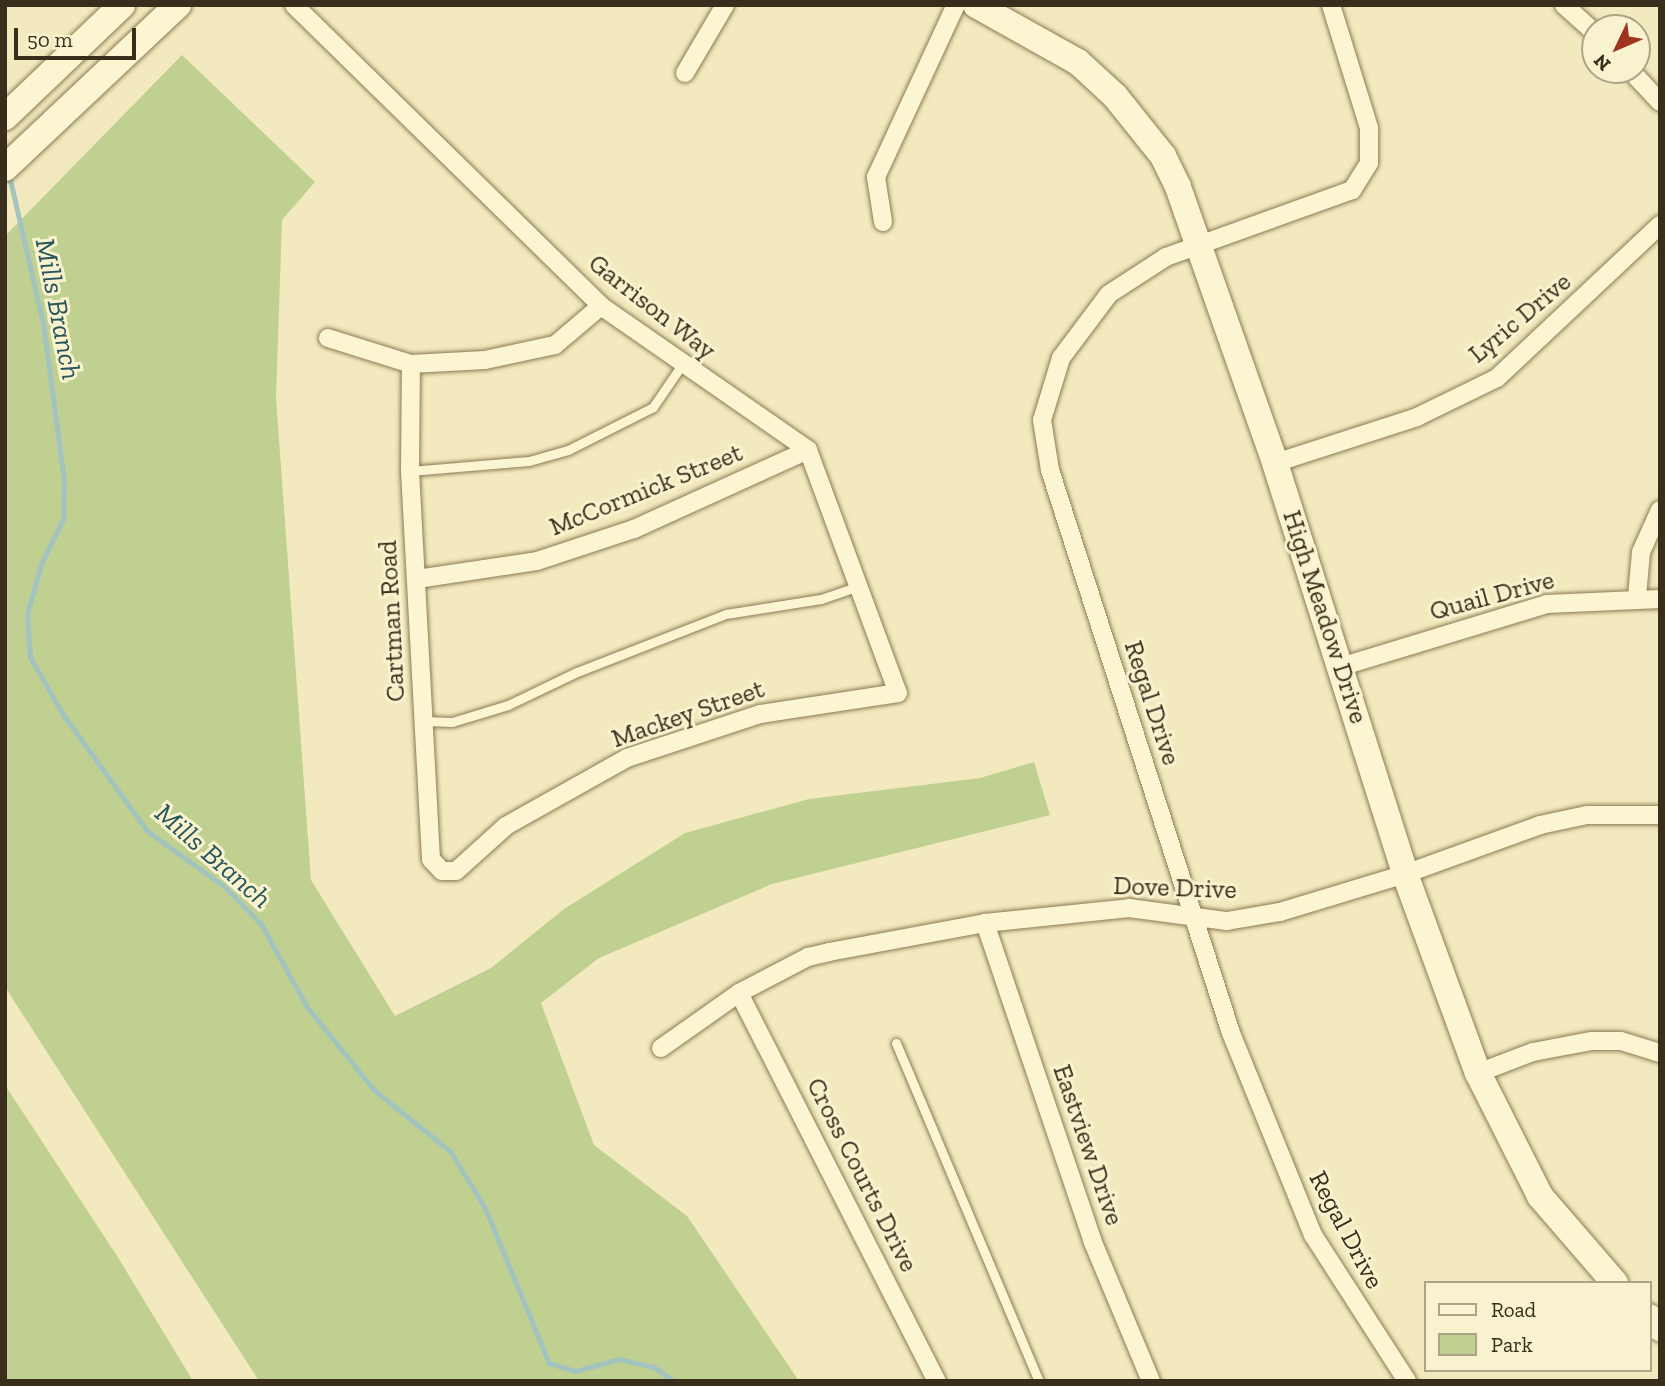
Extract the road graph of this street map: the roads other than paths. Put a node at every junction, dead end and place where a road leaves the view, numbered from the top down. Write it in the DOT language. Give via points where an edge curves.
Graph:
graph roads {
  1 [pos="122,5"];
  2 [pos="178,5"];
  3 [pos="294,5"];
  4 [pos="725,5"];
  5 [pos="956,5"];
  6 [pos="976,5"];
  7 [pos="1331,5"];
  8 [pos="1564,5"];
  9 [pos="1581,20"];
  10 [pos="685,73"];
  11 [pos="1643,84"];
  12 [pos="1660,102"];
  13 [pos="5,117"];
  14 [pos="5,168"];
  15 [pos="883,222"];
  16 [pos="1660,225"];
  17 [pos="1200,246"];
  18 [pos="601,306"];
  19 [pos="327,338"];
  20 [pos="411,364"];
  21 [pos="681,366"];
  22 [pos="808,450"];
  23 [pos="1275,463"];
  24 [pos="410,471"];
  25 [pos="1660,510"];
  26 [pos="417,579"];
  27 [pos="859,586"];
  28 [pos="1637,597"];
  29 [pos="1660,599"];
  30 [pos="1340,667"];
  31 [pos="424,722"];
  32 [pos="1660,815"];
  33 [pos="442,871"];
  34 [pos="1405,874"];
  35 [pos="1194,917"];
  36 [pos="985,923"];
  37 [pos="739,993"];
  38 [pos="896,1043"];
  39 [pos="661,1048"];
  40 [pos="1660,1053"];
  41 [pos="1478,1073"];
  42 [pos="1613,1281"];
  43 [pos="937,1381"];
  44 [pos="1039,1381"];
  45 [pos="1151,1381"];
  46 [pos="1407,1381"];
  1 -- 13 [label="street"];
  2 -- 14 [label="street"];
  3 -- 18 [label="street, Garrison Way"];
  4 -- 10 [label="street"];
  5 -- 15 [label="street" via="876,177"];
  6 -- 17 [label="street, High Meadow Drive" via="1078,62 1115,96 1163,156"];
  7 -- 17 [label="street, Regal Drive" via="1369,128 1369,163 1352,190 1334,199"];
  8 -- 9 [label="street"];
  11 -- 12 [label="street"];
  16 -- 23 [label="street, Lyric Drive" via="1497,378 1417,417"];
  17 -- 23 [label="street, High Meadow Drive"];
  17 -- 35 [label="street, Regal Drive" via="1166,257 1109,294 1061,358 1042,420 1050,470"];
  18 -- 20 [label="street" via="555,345 485,360"];
  18 -- 21 [label="street, Garrison Way"];
  19 -- 20 [label="street"];
  20 -- 24 [label="street, Cartman Road"];
  21 -- 22 [label="street, Garrison Way"];
  21 -- 24 [label="lane" via="653,407 568,450 529,461"];
  22 -- 26 [label="street, McCormick Street" via="634,529 537,561"];
  22 -- 27 [label="street"];
  23 -- 30 [label="street, High Meadow Drive"];
  24 -- 26 [label="street, Cartman Road"];
  25 -- 28 [label="street" via="1641,552"];
  26 -- 31 [label="street, Cartman Road"];
  27 -- 31 [label="lane" via="821,599 726,614 576,672 508,705 452,722"];
  27 -- 33 [label="street, Mackey Street" via="898,693 760,714 626,758 506,826 456,871"];
  28 -- 29 [label="street, Quail Drive"];
  28 -- 30 [label="street, Quail Drive" via="1547,604"];
  30 -- 34 [label="street, High Meadow Drive"];
  31 -- 33 [label="street, Cartman Road" via="431,859"];
  32 -- 34 [label="street, Dove Drive" via="1587,815 1540,825"];
  34 -- 35 [label="street, Dove Drive" via="1280,912 1227,921"];
  34 -- 41 [label="street, High Meadow Drive"];
  35 -- 36 [label="street, Dove Drive" via="1129,908"];
  35 -- 46 [label="street, Regal Drive" via="1231,1033 1313,1235 1343,1289"];
  36 -- 37 [label="street, Dove Drive" via="808,957"];
  36 -- 45 [label="street, Eastview Drive" via="1092,1240"];
  37 -- 39 [label="street, Dove Drive"];
  37 -- 43 [label="street, Cross Courts Drive"];
  38 -- 44 [label="lane"];
  40 -- 41 [label="street" via="1621,1041 1592,1041 1533,1052"];
  41 -- 42 [label="street, High Meadow Drive" via="1540,1196"];
}
